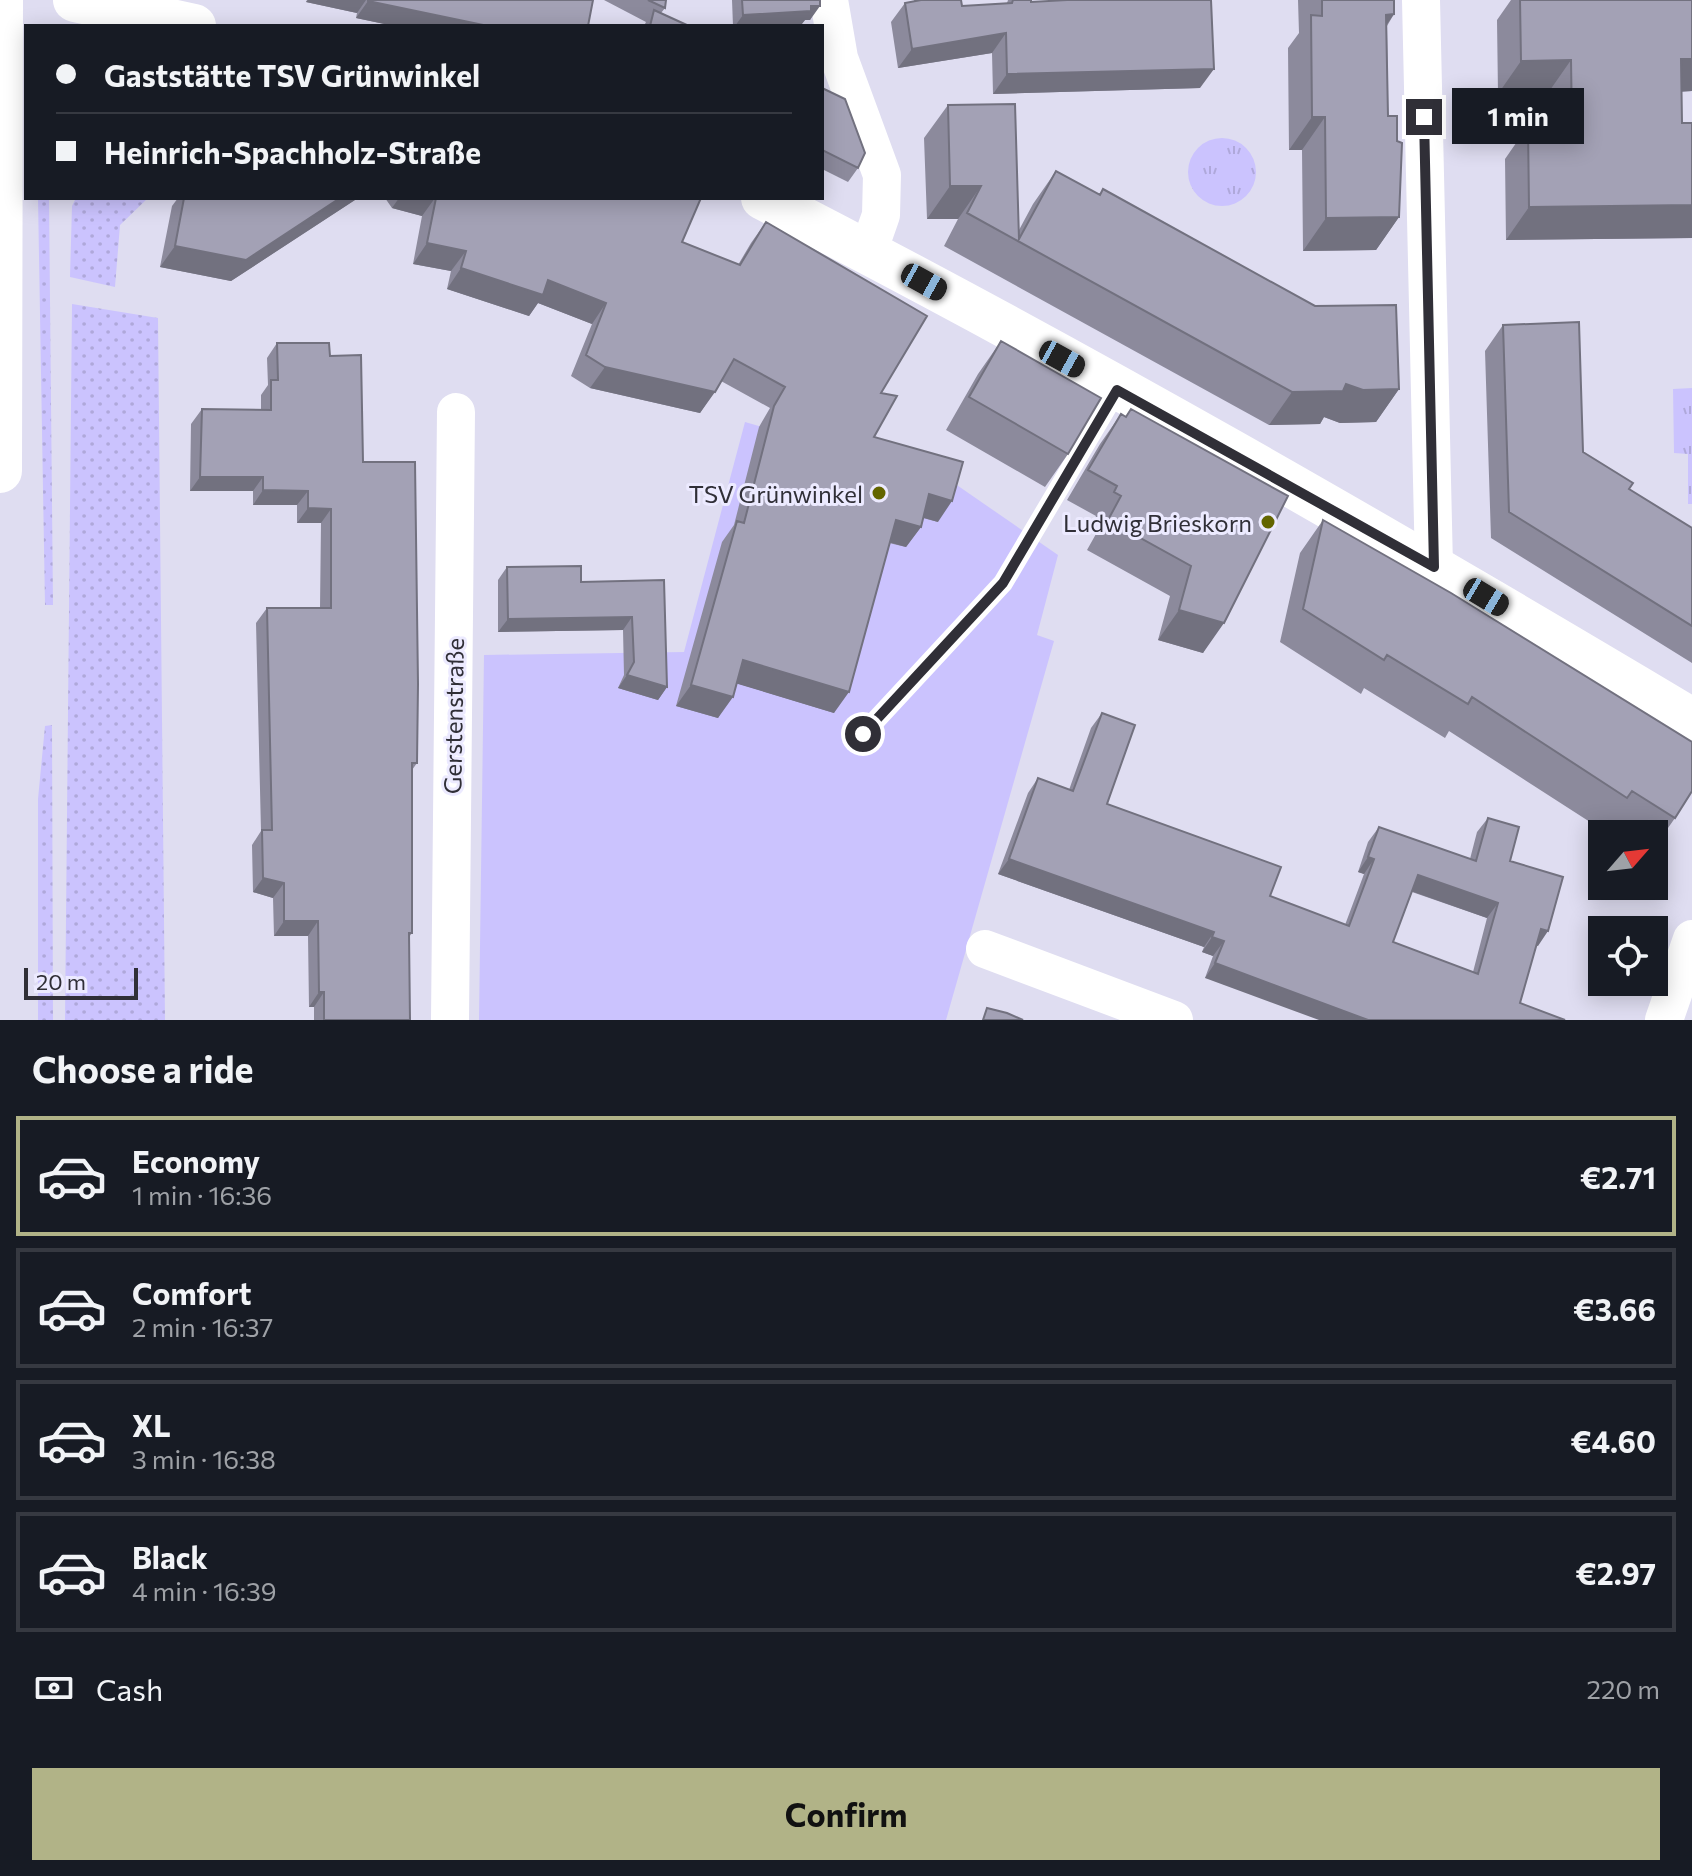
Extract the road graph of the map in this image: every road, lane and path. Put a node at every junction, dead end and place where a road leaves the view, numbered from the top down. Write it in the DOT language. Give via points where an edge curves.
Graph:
graph roads {
  1 [pos="1,0"];
  2 [pos="75,0"];
  3 [pos="829,0"];
  4 [pos="1421,0"];
  5 [pos="185,24"];
  6 [pos="0,29"];
  7 [pos="24,33"];
  8 [pos="27,200"];
  9 [pos="767,200"];
  10 [pos="868,252"];
  11 [pos="1117,390"];
  12 [pos="456,412"];
  13 [pos="0,419"];
  14 [pos="0,471"];
  15 [pos="1434,567"];
  16 [pos="1692,720"];
  17 [pos="863,734"];
  18 [pos="1692,939"];
  19 [pos="985,949"];
  20 [pos="450,1020"];
  21 [pos="1174,1020"];
  22 [pos="1664,1020"];
  1 -- 6 [label="street"];
  2 -- 5 [label="street"];
  3 -- 10 [label="street" via="839,58 882,175 881,215"];
  4 -- 15 [label="street"];
  6 -- 7 [label="street"];
  6 -- 13 [label="street"];
  8 -- 13 [label="street"];
  9 -- 10 [label="street"];
  10 -- 11 [label="street"];
  11 -- 15 [label="street"];
  11 -- 17 [label="lane" via="1003,583"];
  12 -- 20 [label="street, Gerstenstraße"];
  13 -- 14 [label="street"];
  15 -- 16 [label="street"];
  18 -- 22 [label="street"];
  19 -- 21 [label="street"];
}
